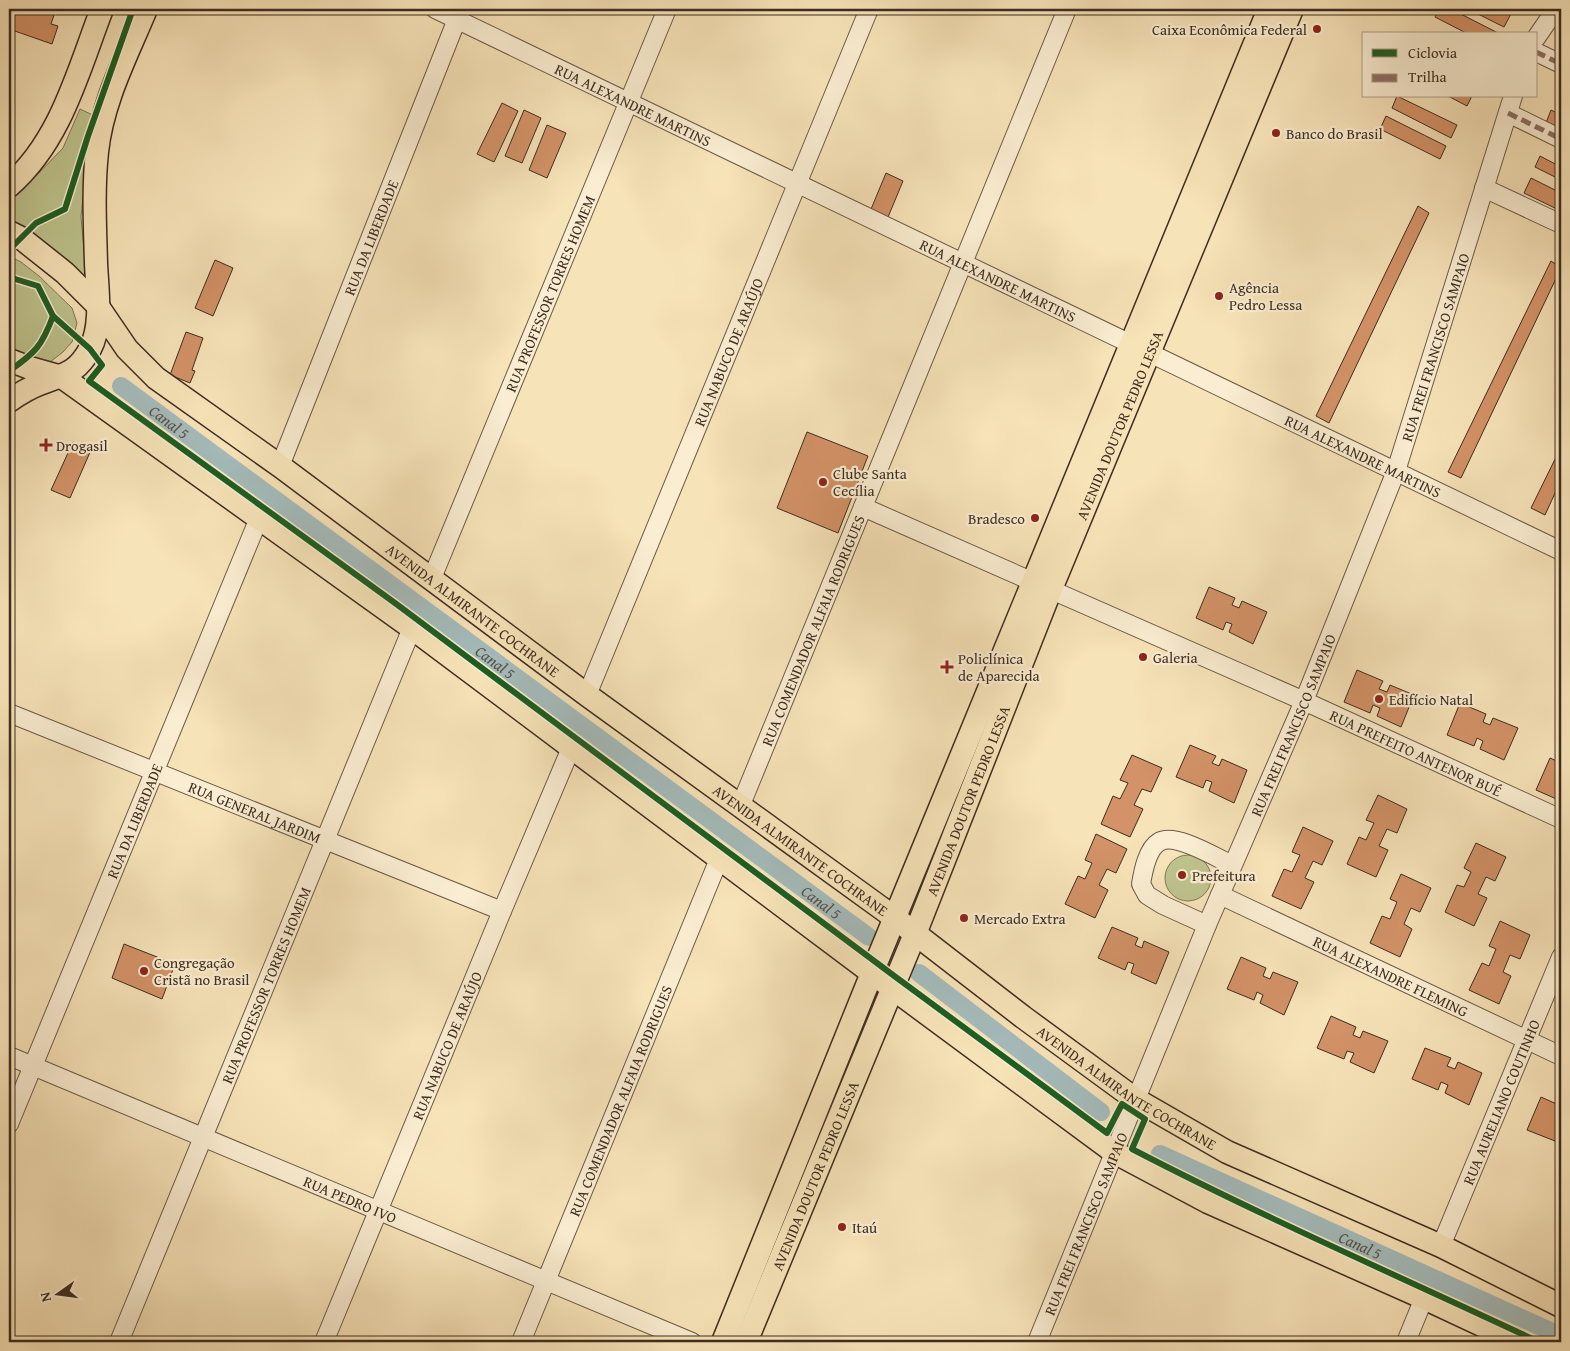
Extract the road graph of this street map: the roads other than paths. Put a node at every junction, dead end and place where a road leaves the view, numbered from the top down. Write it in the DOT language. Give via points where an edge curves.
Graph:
graph roads {
  1 [pos="102,9"];
  2 [pos="146,9"];
  3 [pos="435,9"];
  4 [pos="667,9"];
  5 [pos="869,9"];
  6 [pos="1067,9"];
  7 [pos="1269,9"];
  8 [pos="1292,9"];
  9 [pos="1556,9"];
  10 [pos="459,14"];
  11 [pos="1538,35"];
  12 [pos="1538,53"];
  13 [pos="1561,64"];
  14 [pos="1512,98"];
  15 [pos="628,102"];
  16 [pos="1508,113"];
  17 [pos="1561,139"];
  18 [pos="797,183"];
  19 [pos="9,186"];
  20 [pos="1484,188"];
  21 [pos="1561,224"];
  22 [pos="9,232"];
  23 [pos="963,262"];
  24 [pos="98,305"];
  25 [pos="1141,348"];
  26 [pos="9,360"];
  27 [pos="62,377"];
  28 [pos="9,401"];
  29 [pos="280,466"];
  30 [pos="1396,471"];
  31 [pos="863,507"];
  32 [pos="259,518"];
  33 [pos="1561,551"];
  34 [pos="432,578"];
  35 [pos="1042,585"];
  36 [pos="412,628"];
  37 [pos="586,695"];
  38 [pos="1304,700"];
  39 [pos="9,713"];
  40 [pos="571,748"];
  41 [pos="154,772"];
  42 [pos="740,807"];
  43 [pos="1561,819"];
  44 [pos="325,840"];
  45 [pos="719,859"];
  46 [pos="1232,865"];
  47 [pos="1220,894"];
  48 [pos="502,911"];
  49 [pos="895,918"];
  50 [pos="1207,925"];
  51 [pos="915,934"];
  52 [pos="1561,957"];
  53 [pos="872,973"];
  54 [pos="892,988"];
  55 [pos="1526,1040"];
  56 [pos="9,1056"];
  57 [pos="1561,1056"];
  58 [pos="32,1066"];
  59 [pos="1133,1105"];
  60 [pos="9,1124"];
  61 [pos="203,1137"];
  62 [pos="1115,1149"];
  63 [pos="378,1211"];
  64 [pos="1441,1246"];
  65 [pos="546,1281"];
  66 [pos="1424,1298"];
  67 [pos="1561,1306"];
  68 [pos="119,1342"];
  69 [pos="324,1342"];
  70 [pos="520,1342"];
  71 [pos="692,1342"];
  72 [pos="723,1342"];
  73 [pos="746,1342"];
  74 [pos="1037,1342"];
  75 [pos="1406,1342"];
  76 [pos="1518,1342"];
  1 -- 19 [label="main road" via="61,117 38,156"];
  2 -- 24 [label="main road" via="104,114 97,151"];
  3 -- 10 [label="street, RUA ALEXANDRE MARTINS"];
  4 -- 15 [label="street, RUA PROFESSOR TORRES HOMEM"];
  5 -- 18 [label="street, RUA NABUCO DE ARAÚJO"];
  6 -- 23 [label="street, RUA COMENDADOR ALFAIA RODRIGUES"];
  7 -- 25 [label="main road, AVENIDA DOUTOR PEDRO LESSA"];
  8 -- 25 [label="main road, AVENIDA DOUTOR PEDRO LESSA"];
  9 -- 11 [label="street"];
  10 -- 15 [label="street, RUA ALEXANDRE MARTINS"];
  10 -- 29 [label="street, RUA DA LIBERDADE"];
  12 -- 13 [label="street"];
  14 -- 16 [label="street, RUA FREI FRANCISCO SAMPAIO"];
  15 -- 18 [label="street, RUA ALEXANDRE MARTINS"];
  15 -- 34 [label="street, RUA PROFESSOR TORRES HOMEM"];
  16 -- 17 [label="street"];
  16 -- 20 [label="street, RUA FREI FRANCISCO SAMPAIO"];
  18 -- 23 [label="street, RUA ALEXANDRE MARTINS"];
  18 -- 37 [label="street, RUA NABUCO DE ARAÚJO"];
  20 -- 21 [label="street"];
  20 -- 30 [label="street, RUA FREI FRANCISCO SAMPAIO"];
  22 -- 24 [label="main road, AVENIDA ALMIRANTE COCHRANE" via="36,248"];
  23 -- 25 [label="street, RUA ALEXANDRE MARTINS"];
  23 -- 31 [label="street, RUA COMENDADOR ALFAIA RODRIGUES"];
  24 -- 27 [label="main road" via="95,337 90,349 77,367"];
  24 -- 29 [label="main road, AVENIDA ALMIRANTE COCHRANE" via="127,350 156,378"];
  25 -- 30 [label="street, RUA ALEXANDRE MARTINS"];
  25 -- 35 [label="main road, AVENIDA DOUTOR PEDRO LESSA"];
  26 -- 27 [label="main road"];
  27 -- 28 [label="main road" via="42,383"];
  27 -- 32 [label="main road"];
  29 -- 34 [label="main road, AVENIDA ALMIRANTE COCHRANE"];
  30 -- 33 [label="street, RUA ALEXANDRE MARTINS"];
  30 -- 38 [label="street, RUA FREI FRANCISCO SAMPAIO"];
  31 -- 35 [label="street, RUA PREFEITO ANTENOR BUÉ"];
  31 -- 42 [label="street, RUA COMENDADOR ALFAIA RODRIGUES"];
  32 -- 36 [label="main road"];
  32 -- 41 [label="street, RUA DA LIBERDADE"];
  34 -- 37 [label="main road, AVENIDA ALMIRANTE COCHRANE"];
  35 -- 38 [label="street, RUA PREFEITO ANTENOR BUÉ"];
  35 -- 49 [label="main road, AVENIDA DOUTOR PEDRO LESSA"];
  35 -- 51 [label="main road, AVENIDA DOUTOR PEDRO LESSA"];
  36 -- 40 [label="main road"];
  36 -- 44 [label="street, RUA PROFESSOR TORRES HOMEM"];
  37 -- 42 [label="main road, AVENIDA ALMIRANTE COCHRANE"];
  38 -- 43 [label="street, RUA PREFEITO ANTENOR BUÉ"];
  38 -- 46 [label="street, RUA FREI FRANCISCO SAMPAIO"];
  39 -- 41 [label="street, RUA GENERAL JARDIM"];
  40 -- 45 [label="main road"];
  40 -- 48 [label="street, RUA NABUCO DE ARAÚJO"];
  41 -- 44 [label="street, RUA GENERAL JARDIM"];
  41 -- 58 [label="street, RUA DA LIBERDADE"];
  42 -- 49 [label="main road, AVENIDA ALMIRANTE COCHRANE"];
  44 -- 48 [label="street, RUA GENERAL JARDIM"];
  44 -- 61 [label="street, RUA PROFESSOR TORRES HOMEM"];
  45 -- 53 [label="main road"];
  45 -- 65 [label="street, RUA COMENDADOR ALFAIA RODRIGUES"];
  46 -- 47 [label="street, RUA FREI FRANCISCO SAMPAIO"];
  46 -- 50 [label="street" via="1172,839 1159,842 1147,860 1141,884 1147,895"];
  47 -- 50 [label="street, RUA FREI FRANCISCO SAMPAIO"];
  47 -- 55 [label="street, RUA ALEXANDRE FLEMING"];
  48 -- 63 [label="street, RUA NABUCO DE ARAÚJO"];
  49 -- 51 [label="main road, AVENIDA ALMIRANTE COCHRANE"];
  49 -- 53 [label="main road, AVENIDA DOUTOR PEDRO LESSA"];
  50 -- 59 [label="street, RUA FREI FRANCISCO SAMPAIO"];
  51 -- 54 [label="main road, AVENIDA DOUTOR PEDRO LESSA"];
  51 -- 59 [label="main road, AVENIDA ALMIRANTE COCHRANE"];
  52 -- 55 [label="street, RUA AURELIANO COUTINHO"];
  53 -- 54 [label="main road"];
  53 -- 72 [label="main road, AVENIDA DOUTOR PEDRO LESSA"];
  54 -- 62 [label="main road"];
  54 -- 73 [label="main road, AVENIDA DOUTOR PEDRO LESSA"];
  55 -- 57 [label="street, RUA ALEXANDRE FLEMING"];
  55 -- 64 [label="street, RUA AURELIANO COUTINHO"];
  56 -- 58 [label="street, RUA PEDRO IVO"];
  58 -- 60 [label="street, RUA DA LIBERDADE"];
  58 -- 61 [label="street, RUA PEDRO IVO"];
  59 -- 62 [label="street, RUA FREI FRANCISCO SAMPAIO"];
  59 -- 64 [label="main road, AVENIDA ALMIRANTE COCHRANE" via="1227,1152"];
  61 -- 63 [label="street, RUA PEDRO IVO"];
  61 -- 68 [label="street, RUA PROFESSOR TORRES HOMEM"];
  62 -- 66 [label="main road" via="1208,1202"];
  62 -- 74 [label="street, RUA FREI FRANCISCO SAMPAIO"];
  63 -- 65 [label="street, RUA PEDRO IVO"];
  63 -- 69 [label="street, RUA NABUCO DE ARAÚJO"];
  64 -- 67 [label="main road, AVENIDA ALMIRANTE COCHRANE"];
  65 -- 70 [label="street, RUA COMENDADOR ALFAIA RODRIGUES"];
  65 -- 71 [label="street, RUA PEDRO IVO"];
  66 -- 75 [label="street"];
  66 -- 76 [label="main road"];
}
